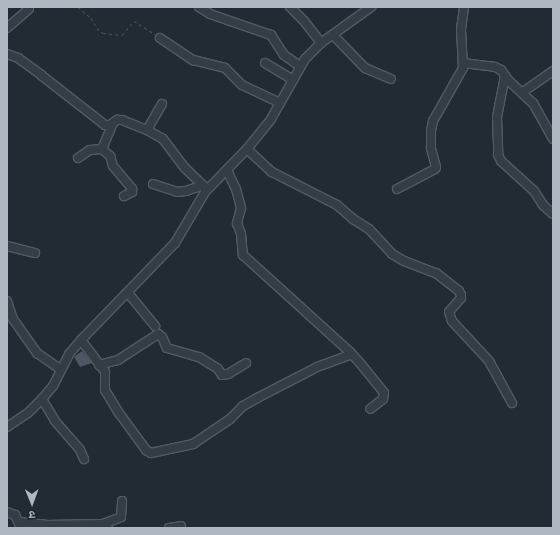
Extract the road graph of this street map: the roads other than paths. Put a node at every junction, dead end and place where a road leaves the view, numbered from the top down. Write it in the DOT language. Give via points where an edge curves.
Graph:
graph roads {
  1 [pos="199,7"];
  2 [pos="290,7"];
  3 [pos="356,7"];
  4 [pos="371,7"];
  5 [pos="464,7"];
  6 [pos="29,9"];
  7 [pos="362,14"];
  8 [pos="7,28"];
  9 [pos="333,36"];
  10 [pos="160,38"];
  11 [pos="321,43"];
  12 [pos="7,54"];
  13 [pos="265,63"];
  14 [pos="463,63"];
  15 [pos="300,66"];
  16 [pos="553,71"];
  17 [pos="505,76"];
  18 [pos="391,79"];
  19 [pos="292,80"];
  20 [pos="523,92"];
  21 [pos="280,103"];
  22 [pos="162,104"];
  23 [pos="113,123"];
  24 [pos="147,130"];
  25 [pos="553,139"];
  26 [pos="102,149"];
  27 [pos="247,149"];
  28 [pos="78,158"];
  29 [pos="227,170"];
  30 [pos="153,184"];
  31 [pos="205,187"];
  32 [pos="397,189"];
  33 [pos="124,196"];
  34 [pos="553,214"];
  35 [pos="7,246"];
  36 [pos="35,253"];
  37 [pos="128,293"];
  38 [pos="7,301"];
  39 [pos="9,313"];
  40 [pos="155,326"];
  41 [pos="81,340"];
  42 [pos="352,354"];
  43 [pos="246,363"];
  44 [pos="99,365"];
  45 [pos="60,369"];
  46 [pos="42,399"];
  47 [pos="512,402"];
  48 [pos="370,409"];
  49 [pos="7,427"];
  50 [pos="84,459"];
  51 [pos="122,501"];
  52 [pos="7,512"];
  53 [pos="20,525"];
  54 [pos="105,526"];
  55 [pos="181,526"];
  56 [pos="81,527"];
  57 [pos="169,528"];
  1 -- 15 [label="street" via="210,14 271,35 284,55"];
  2 -- 11 [label="street"];
  3 -- 7 [label="street"];
  4 -- 7 [label="street"];
  5 -- 14 [label="street" via="461,29"];
  6 -- 8 [label="street"];
  7 -- 9 [label="street"];
  9 -- 11 [label="street"];
  9 -- 18 [label="street" via="365,68"];
  10 -- 21 [label="street" via="193,60 225,68 242,85"];
  11 -- 15 [label="street"];
  12 -- 23 [label="street" via="24,62 105,125"];
  13 -- 19 [label="street"];
  14 -- 17 [label="street" via="498,68"];
  14 -- 32 [label="street" via="462,71 432,126 430,141 436,164 435,170"];
  15 -- 19 [label="street"];
  16 -- 20 [label="street"];
  17 -- 20 [label="street"];
  17 -- 34 [label="street" via="497,118 498,155"];
  19 -- 21 [label="street"];
  20 -- 25 [label="street" via="533,103"];
  21 -- 27 [label="street" via="271,119"];
  22 -- 24 [label="street"];
  23 -- 24 [label="street" via="122,120"];
  23 -- 26 [label="street"];
  24 -- 31 [label="street" via="166,142 185,168"];
  26 -- 28 [label="street" via="90,150"];
  26 -- 33 [label="street" via="111,157 113,166 132,189 132,192"];
  27 -- 29 [label="street"];
  27 -- 47 [label="street" via="272,172 337,205 353,219 369,228 392,254 436,274 459,291 461,298 449,312 452,322 489,361"];
  29 -- 31 [label="street"];
  29 -- 42 [label="street" via="241,208 237,223 243,255"];
  30 -- 31 [label="street" via="177,192"];
  31 -- 37 [label="street" via="177,240"];
  35 -- 36 [label="street"];
  37 -- 40 [label="street"];
  37 -- 41 [label="street"];
  38 -- 39 [label="street"];
  39 -- 45 [label="street" via="37,353"];
  41 -- 44 [label="street"];
  41 -- 45 [label="street"];
  42 -- 44 [label="street" via="317,367 243,406 230,419 193,444 151,453 146,450 106,393 106,375"];
  42 -- 48 [label="street" via="384,393 383,399"];
  43 -- 44 [label="street" via="222,375 218,369 199,356 167,348 158,334 118,360"];
  45 -- 46 [label="street"];
  46 -- 49 [label="street" via="28,413"];
  46 -- 50 [label="street" via="54,421 80,450"];
  51 -- 54 [label="street" via="121,517"];
  52 -- 53 [label="street" via="15,515"];
  53 -- 56 [label="street"];
  54 -- 56 [label="street"];
  55 -- 57 [label="street"];
}
